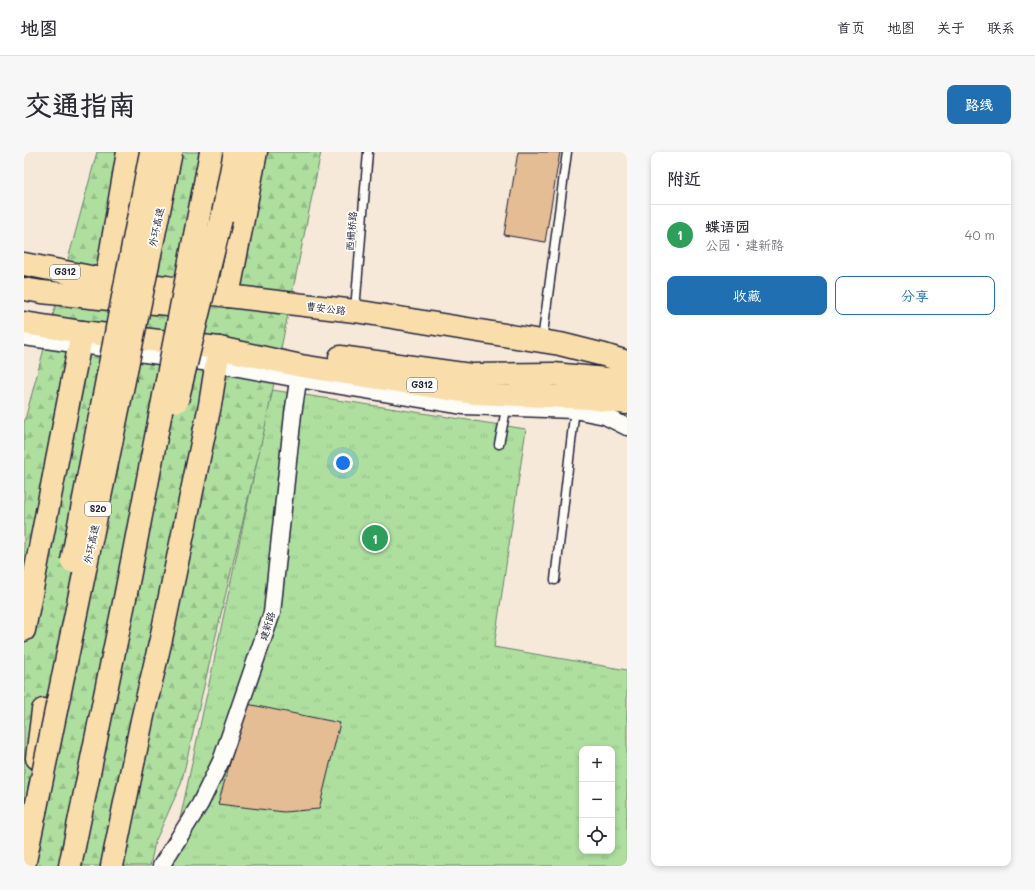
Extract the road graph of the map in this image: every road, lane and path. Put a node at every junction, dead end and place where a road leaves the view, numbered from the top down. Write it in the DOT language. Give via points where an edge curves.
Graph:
graph roads {
  1 [pos="128,152"];
  2 [pos="151,152"];
  3 [pos="171,152"];
  4 [pos="211,152"];
  5 [pos="234,152"];
  6 [pos="256,152"];
  7 [pos="368,152"];
  8 [pos="567,152"];
  9 [pos="24,264"];
  10 [pos="106,280"];
  11 [pos="24,288"];
  12 [pos="228,296"];
  13 [pos="142,302"];
  14 [pos="355,311"];
  15 [pos="24,323"];
  16 [pos="24,337"];
  17 [pos="81,339"];
  18 [pos="542,341"];
  19 [pos="212,350"];
  20 [pos="627,362"];
  21 [pos="300,372"];
  22 [pos="627,381"];
  23 [pos="507,401"];
  24 [pos="575,404"];
  25 [pos="627,404"];
  26 [pos="627,427"];
  27 [pos="499,444"];
  28 [pos="554,580"];
  29 [pos="126,593"];
  30 [pos="24,630"];
  31 [pos="24,855"];
  32 [pos="24,866"];
  33 [pos="70,866"];
  34 [pos="112,866"];
  35 [pos="161,866"];
  1 -- 10 [label="highway"];
  2 -- 31 [label="highway, bridge" via="44,710"];
  3 -- 32 [label="highway, 外环高速 / S20, bridge"];
  4 -- 29 [label="highway, bridge"];
  5 -- 29 [label="highway, bridge" via="221,219 174,412"];
  6 -- 12 [label="highway"];
  7 -- 14 [label="lane, 西栅桥路"];
  8 -- 18 [label="lane"];
  9 -- 10 [label="highway, 曹安公路 / G312"];
  10 -- 12 [label="highway, 曹安公路 / G312"];
  10 -- 13 [label="highway"];
  11 -- 13 [label="highway"];
  12 -- 13 [label="highway" via="196,306"];
  12 -- 14 [label="highway, 曹安公路 / G312"];
  13 -- 19 [label="highway"];
  14 -- 18 [label="highway, 曹安公路 / G312"];
  15 -- 17 [label="highway"];
  16 -- 17 [label="street"];
  17 -- 19 [label="street"];
  17 -- 19 [label="highway" via="105,327 152,329"];
  17 -- 30 [label="highway"];
  18 -- 20 [label="highway, 曹安公路 / G312"];
  19 -- 21 [label="highway, G312"];
  19 -- 22 [label="highway" via="239,343 470,375 553,374"];
  19 -- 34 [label="highway" via="208,412"];
  21 -- 23 [label="highway, G312" via="474,393"];
  21 -- 35 [label="street, 建新路" via="293,414 272,613 221,761 200,804"];
  23 -- 24 [label="highway, G312"];
  23 -- 27 [label="lane"];
  24 -- 25 [label="highway, G312" via="590,398"];
  24 -- 26 [label="street"];
  24 -- 28 [label="lane"];
  29 -- 33 [label="highway"];
}
